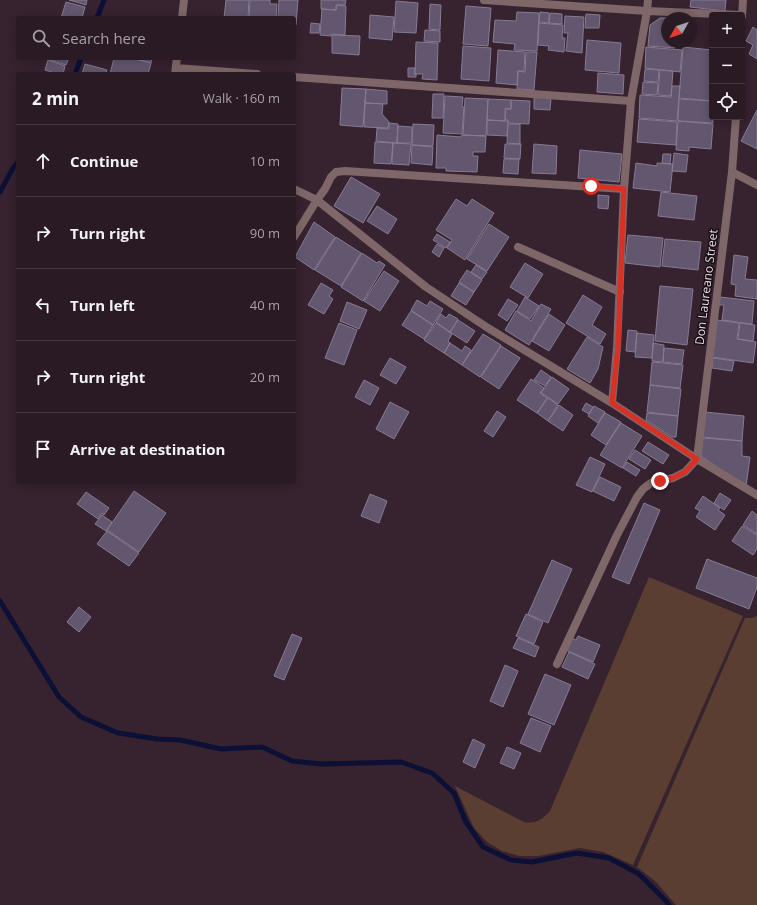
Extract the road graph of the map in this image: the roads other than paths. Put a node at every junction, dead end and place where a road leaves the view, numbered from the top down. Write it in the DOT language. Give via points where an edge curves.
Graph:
graph roads {
  1 [pos="184,0"];
  2 [pos="484,0"];
  3 [pos="648,0"];
  4 [pos="743,0"];
  5 [pos="647,11"];
  6 [pos="742,12"];
  7 [pos="709,14"];
  8 [pos="182,16"];
  9 [pos="177,60"];
  10 [pos="175,71"];
  11 [pos="202,72"];
  12 [pos="296,77"];
  13 [pos="631,101"];
  14 [pos="736,120"];
  15 [pos="732,172"];
  16 [pos="757,185"];
  17 [pos="624,189"];
  18 [pos="296,190"];
  19 [pos="317,200"];
  20 [pos="296,234"];
  21 [pos="518,247"];
  22 [pos="620,292"];
  23 [pos="612,403"];
  24 [pos="697,459"];
  25 [pos="757,495"];
  26 [pos="557,664"];
  1 -- 8 [label="street"];
  2 -- 5 [label="street"];
  3 -- 5 [label="street"];
  4 -- 6 [label="street"];
  5 -- 7 [label="street"];
  5 -- 13 [label="street"];
  9 -- 10 [label="street"];
  10 -- 11 [label="street"];
  12 -- 13 [label="street"];
  13 -- 17 [label="street"];
  14 -- 15 [label="street, Don Laureano Street"];
  15 -- 16 [label="street"];
  15 -- 24 [label="street, Don Laureano Street"];
  17 -- 19 [label="street" via="345,171 336,172 331,177"];
  17 -- 22 [label="street"];
  18 -- 19 [label="street"];
  19 -- 20 [label="street"];
  19 -- 23 [label="street" via="426,287"];
  21 -- 22 [label="street"];
  22 -- 23 [label="street"];
  23 -- 24 [label="street"];
  24 -- 25 [label="street"];
  24 -- 26 [label="street" via="685,472 673,478 651,483 637,497"];
}
